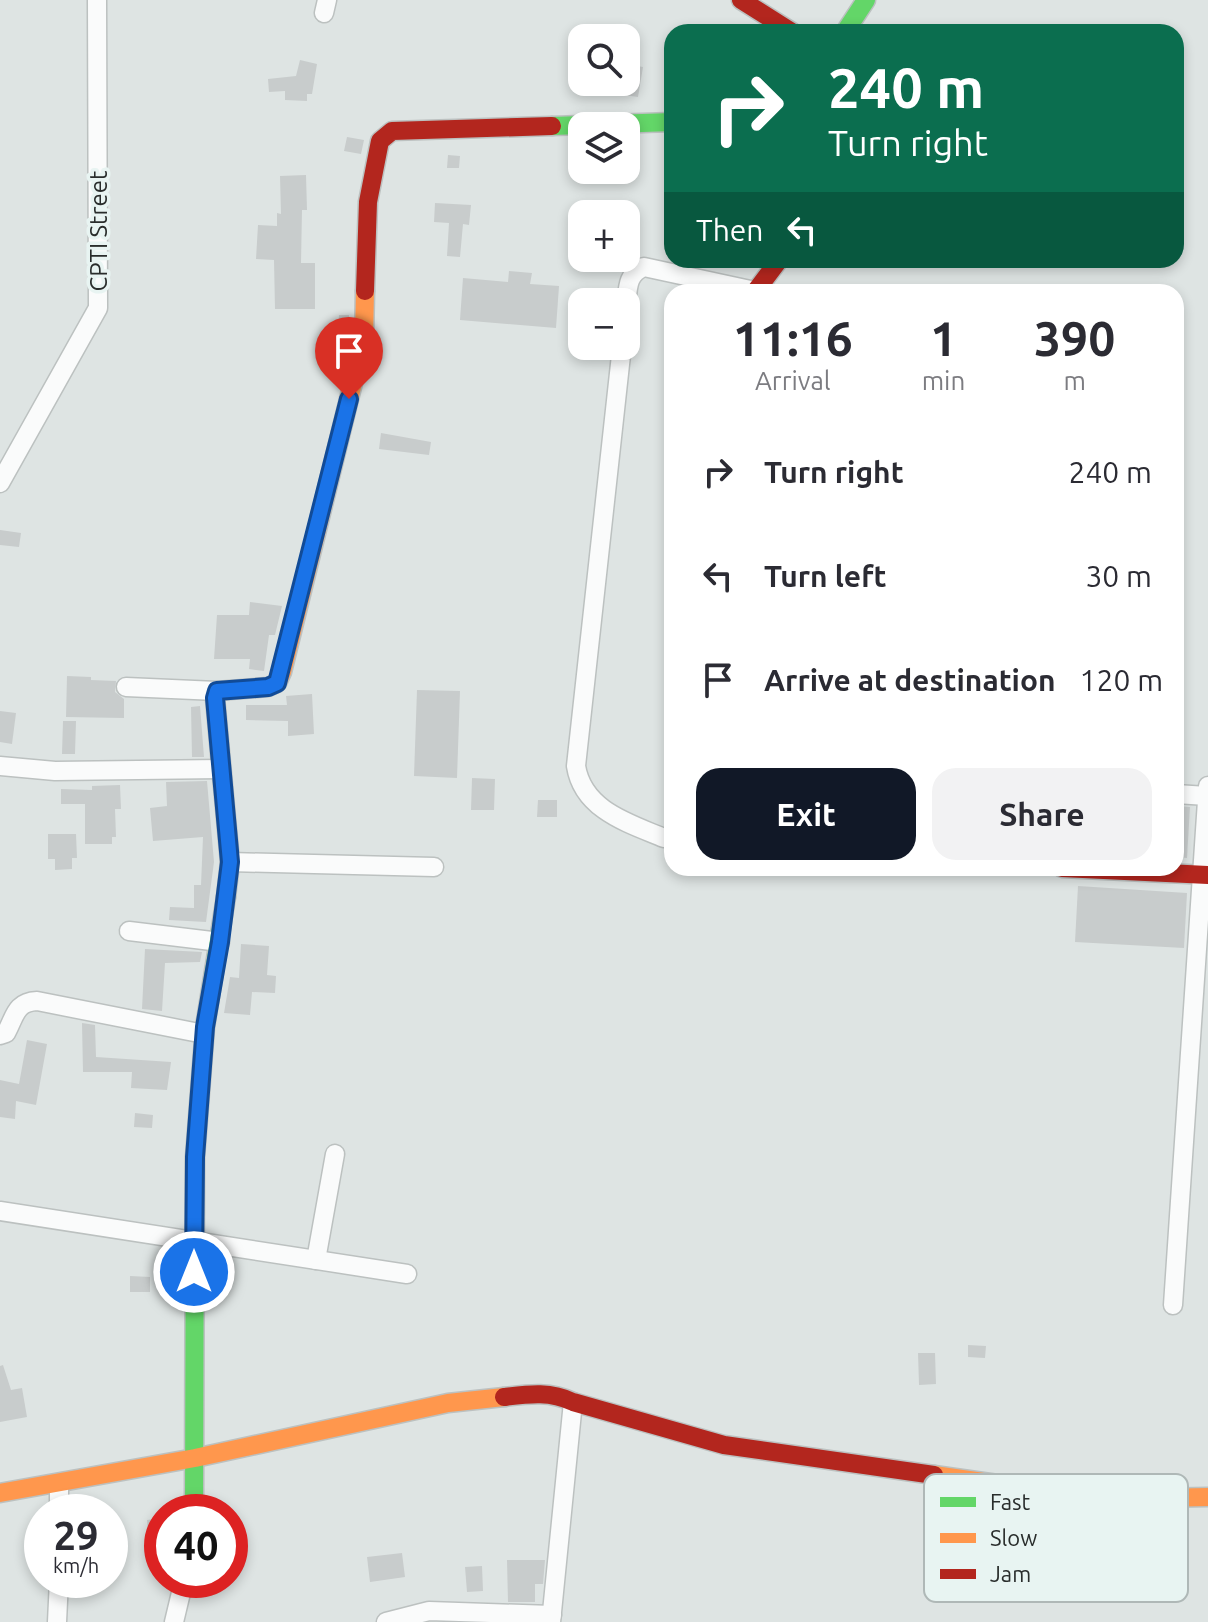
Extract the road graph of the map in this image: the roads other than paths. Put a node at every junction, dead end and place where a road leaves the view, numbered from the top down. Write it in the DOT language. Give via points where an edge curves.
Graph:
graph roads {
  1 [pos="97,0"];
  2 [pos="741,0"];
  3 [pos="866,0"];
  4 [pos="779,24"];
  5 [pos="850,24"];
  6 [pos="664,122"];
  7 [pos="719,284"];
  8 [pos="628,288"];
  9 [pos="620,360"];
  10 [pos="0,483"];
  11 [pos="126,687"];
  12 [pos="217,691"];
  13 [pos="0,766"];
  14 [pos="221,769"];
  15 [pos="1208,786"];
  16 [pos="1184,795"];
  17 [pos="1207,796"];
  18 [pos="664,838"];
  19 [pos="230,862"];
  20 [pos="434,867"];
  21 [pos="1184,874"];
  22 [pos="1205,875"];
  23 [pos="129,931"];
  24 [pos="220,942"];
  25 [pos="204,1034"];
  26 [pos="0,1035"];
  27 [pos="335,1154"];
  28 [pos="0,1211"];
  29 [pos="193,1241"];
  30 [pos="316,1260"];
  31 [pos="407,1274"];
  32 [pos="1173,1305"];
  33 [pos="573,1402"];
  34 [pos="195,1458"];
  35 [pos="928,1474"];
  36 [pos="59,1483"];
  37 [pos="0,1493"];
  38 [pos="59,1494"];
  39 [pos="194,1494"];
  40 [pos="1188,1497"];
  41 [pos="1208,1497"];
  42 [pos="58,1598"];
  43 [pos="180,1598"];
  44 [pos="551,1618"];
  45 [pos="57,1622"];
  46 [pos="174,1622"];
  47 [pos="386,1622"];
  1 -- 10 [label="street, CPTI Street" via="98,308"];
  2 -- 4 [label="street"];
  3 -- 5 [label="street"];
  6 -- 12 [label="street" via="392,131 380,141 368,202 364,338 282,672 268,687"];
  7 -- 8 [label="street" via="644,267 629,277"];
  9 -- 18 [label="street" via="576,766 595,804"];
  11 -- 12 [label="street"];
  12 -- 14 [label="street"];
  13 -- 14 [label="street" via="55,771"];
  14 -- 19 [label="street"];
  15 -- 17 [label="street"];
  16 -- 17 [label="street"];
  17 -- 22 [label="street"];
  19 -- 20 [label="street"];
  19 -- 24 [label="street"];
  21 -- 22 [label="street"];
  22 -- 32 [label="street"];
  23 -- 24 [label="street"];
  24 -- 25 [label="street"];
  25 -- 26 [label="street" via="37,1001 19,1006"];
  25 -- 29 [label="street"];
  27 -- 30 [label="street"];
  28 -- 29 [label="street"];
  29 -- 30 [label="street"];
  29 -- 34 [label="street"];
  30 -- 31 [label="street"];
  33 -- 34 [label="street" via="540,1393 448,1403"];
  33 -- 35 [label="street" via="740,1447"];
  33 -- 44 [label="street"];
  34 -- 36 [label="street"];
  34 -- 39 [label="street"];
  36 -- 37 [label="street"];
  36 -- 38 [label="street"];
  40 -- 41 [label="street"];
  42 -- 45 [label="street"];
  43 -- 46 [label="street"];
  44 -- 47 [label="street" via="429,1611"];
}
